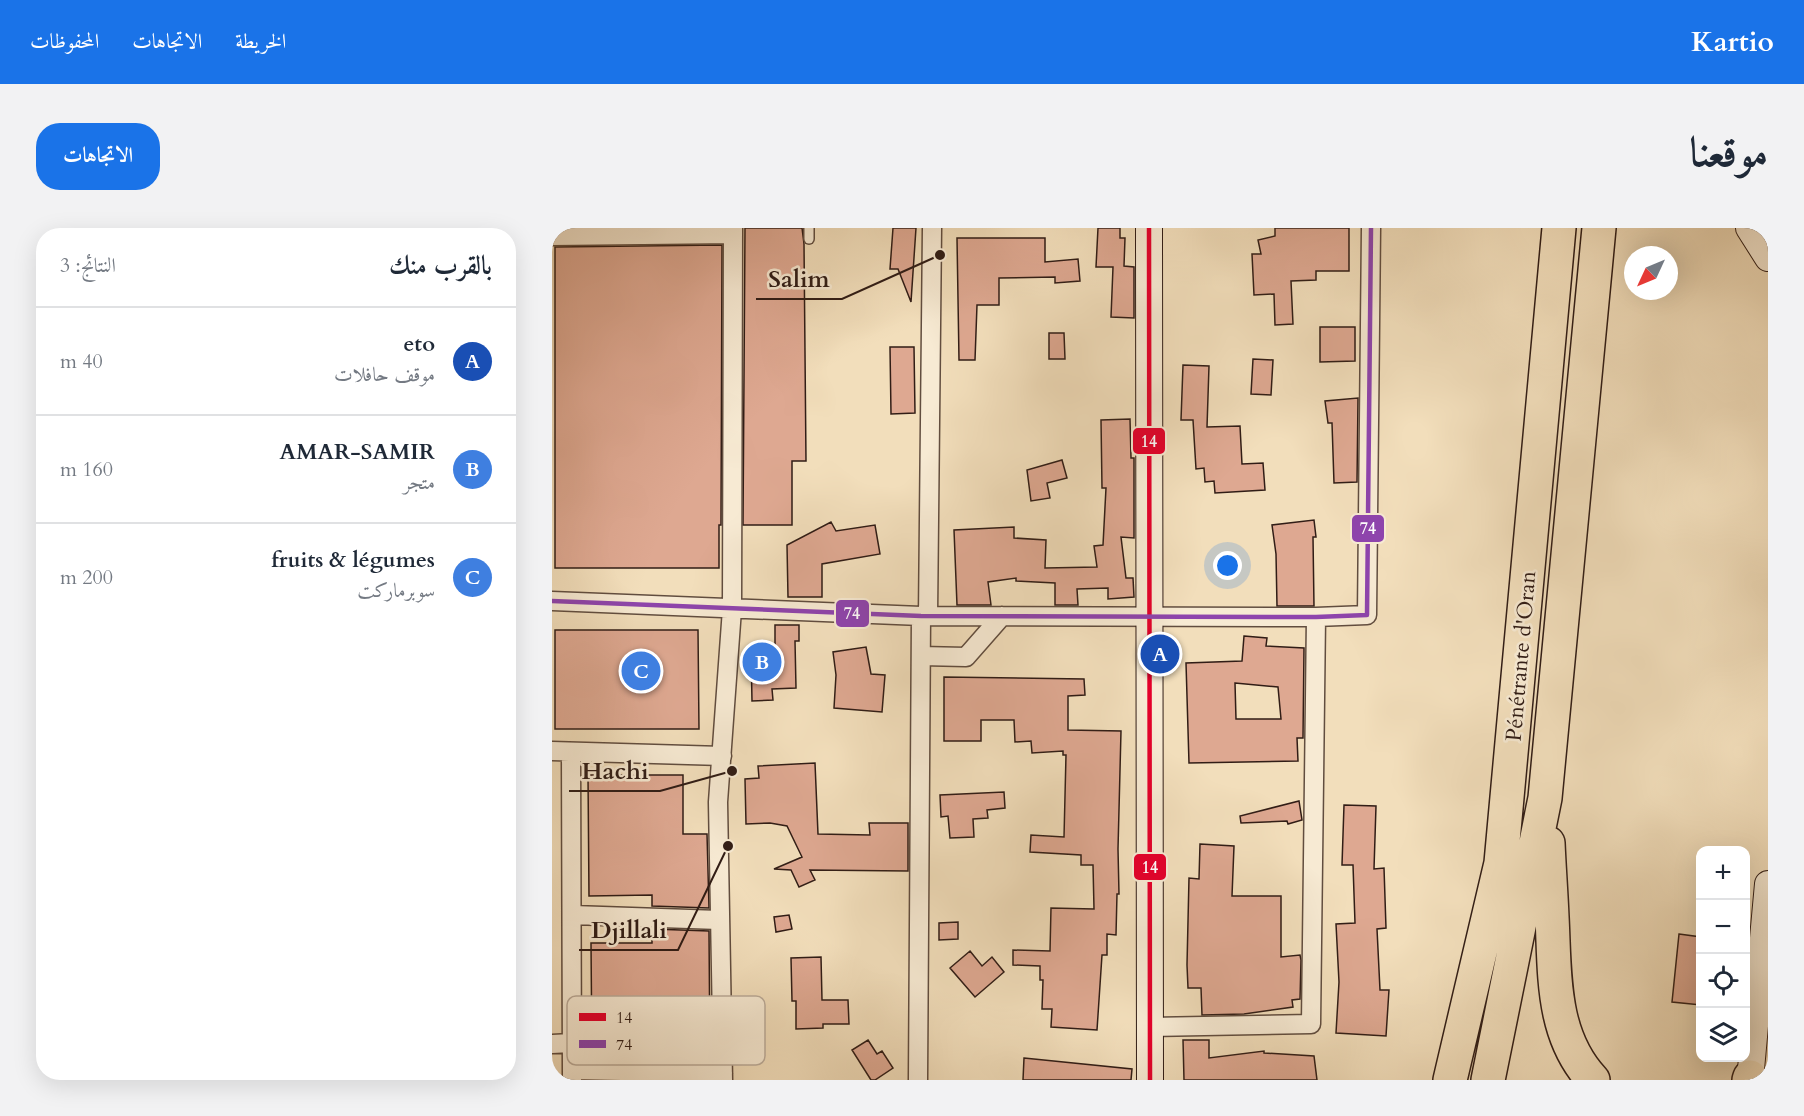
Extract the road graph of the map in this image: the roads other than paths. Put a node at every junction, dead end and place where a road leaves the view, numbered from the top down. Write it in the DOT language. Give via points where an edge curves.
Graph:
graph roads {
  1 [pos="809,228"];
  2 [pos="932,228"];
  3 [pos="1149,228"];
  4 [pos="1371,228"];
  5 [pos="1559,228"];
  6 [pos="1599,228"];
  7 [pos="1749,228"];
  8 [pos="733,231"];
  9 [pos="552,236"];
  10 [pos="809,240"];
  11 [pos="1768,258"];
  12 [pos="552,601"];
  13 [pos="732,609"];
  14 [pos="924,616"];
  15 [pos="1002,616"];
  16 [pos="1150,616"];
  17 [pos="1316,617"];
  18 [pos="921,656"];
  19 [pos="552,751"];
  20 [pos="571,752"];
  21 [pos="722,756"];
  22 [pos="1545,798"];
  23 [pos="1768,884"];
  24 [pos="573,915"];
  25 [pos="719,920"];
  26 [pos="572,996"];
  27 [pos="721,996"];
  28 [pos="1150,1027"];
  29 [pos="567,1043"];
  30 [pos="552,1044"];
  31 [pos="572,1075"];
  32 [pos="723,1077"];
  33 [pos="1750,1079"];
  34 [pos="918,1080"];
  35 [pos="1150,1080"];
  36 [pos="1450,1080"];
  37 [pos="1488,1080"];
  38 [pos="1593,1080"];
  1 -- 10 [label="lane"];
  2 -- 14 [label="street"];
  3 -- 16 [label="street"];
  4 -- 17 [label="street" via="1367,615"];
  5 -- 36 [label="highway, Pénétrante d'Oran" via="1501,863"];
  6 -- 22 [label="highway, Pénétrante d'Oran"];
  7 -- 11 [label="street"];
  8 -- 9 [label="street"];
  8 -- 13 [label="street"];
  12 -- 13 [label="street"];
  13 -- 14 [label="street"];
  13 -- 21 [label="street"];
  14 -- 15 [label="street"];
  14 -- 18 [label="street"];
  15 -- 16 [label="street"];
  15 -- 18 [label="street" via="966,657"];
  16 -- 17 [label="street"];
  16 -- 28 [label="street"];
  17 -- 28 [label="street" via="1311,1024"];
  18 -- 34 [label="street"];
  19 -- 20 [label="street"];
  20 -- 21 [label="street"];
  20 -- 24 [label="street"];
  21 -- 25 [label="street" via="718,802"];
  22 -- 37 [label="highway, Pénétrante d'Oran"];
  22 -- 38 [label="highway" via="1558,1010 1576,1058"];
  23 -- 33 [label="street"];
  24 -- 25 [label="street"];
  24 -- 26 [label="street"];
  25 -- 27 [label="street"];
  28 -- 35 [label="street"];
  29 -- 30 [label="street"];
  31 -- 32 [label="street"];
}
